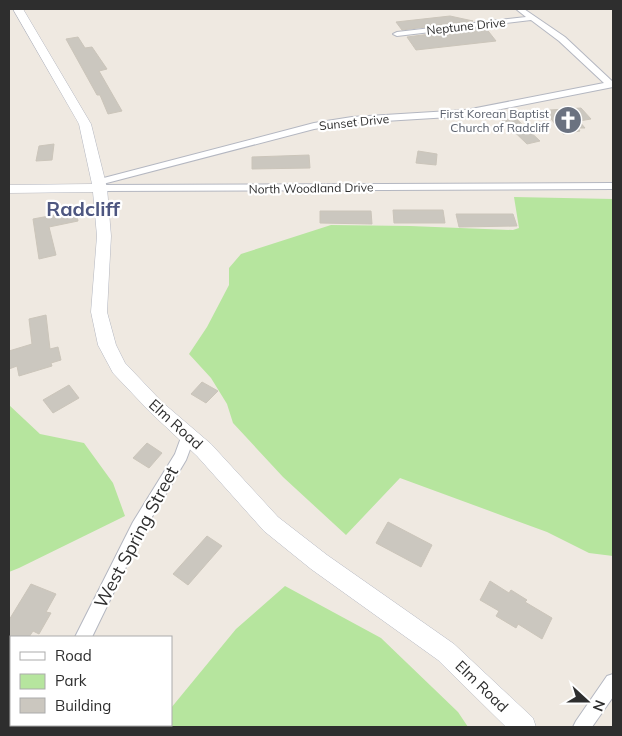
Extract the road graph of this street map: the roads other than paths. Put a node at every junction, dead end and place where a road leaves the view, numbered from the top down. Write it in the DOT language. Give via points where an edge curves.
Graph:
graph roads {
  1 [pos="18,9"];
  2 [pos="520,9"];
  3 [pos="534,18"];
  4 [pos="397,34"];
  5 [pos="612,84"];
  6 [pos="99,185"];
  7 [pos="613,186"];
  8 [pos="9,189"];
  9 [pos="188,436"];
  10 [pos="84,636"];
  11 [pos="613,682"];
  12 [pos="524,727"];
  13 [pos="582,727"];
  1 -- 6 [label="street, Elm Road" via="85,124"];
  2 -- 3 [label="street"];
  3 -- 4 [label="street, Neptune Drive"];
  3 -- 5 [label="street"];
  5 -- 6 [label="street, Sunset Drive" via="466,113 352,120 314,126"];
  6 -- 7 [label="street, North Woodland Drive"];
  6 -- 8 [label="street, North Woodland Drive"];
  6 -- 9 [label="street, Elm Road" via="104,236 99,312 104,336 120,368"];
  9 -- 10 [label="street, West Spring Street"];
  9 -- 12 [label="street, Elm Road" via="272,524 319,562 446,652"];
  11 -- 13 [label="street"];
}
